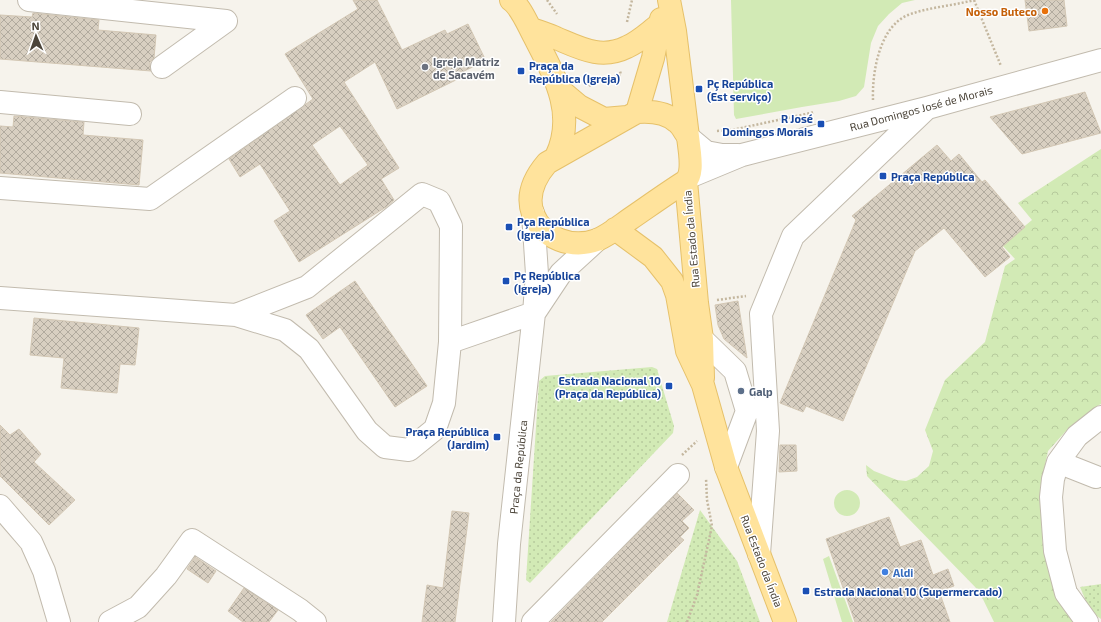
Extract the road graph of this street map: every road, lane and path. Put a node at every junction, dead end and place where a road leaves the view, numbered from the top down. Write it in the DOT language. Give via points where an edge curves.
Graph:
graph roads {
  1 [pos="29,0"];
  2 [pos="511,0"];
  3 [pos="547,0"];
  4 [pos="632,0"];
  5 [pos="663,0"];
  6 [pos="669,0"];
  7 [pos="974,0"];
  8 [pos="558,16"];
  9 [pos="660,24"];
  10 [pos="626,25"];
  11 [pos="530,28"];
  12 [pos="1101,60"];
  13 [pos="162,67"];
  14 [pos="620,68"];
  15 [pos="1002,68"];
  16 [pos="560,90"];
  17 [pos="583,91"];
  18 [pos="295,98"];
  19 [pos="873,100"];
  20 [pos="0,102"];
  21 [pos="927,108"];
  22 [pos="821,111"];
  23 [pos="130,114"];
  24 [pos="632,115"];
  25 [pos="711,131"];
  26 [pos="687,136"];
  27 [pos="742,155"];
  28 [pos="552,160"];
  29 [pos="688,179"];
  30 [pos="0,188"];
  31 [pos="533,213"];
  32 [pos="606,234"];
  33 [pos="749,295"];
  34 [pos="0,298"];
  35 [pos="697,303"];
  36 [pos="534,313"];
  37 [pos="236,315"];
  38 [pos="702,339"];
  39 [pos="450,342"];
  40 [pos="703,385"];
  41 [pos="1101,417"];
  42 [pos="1058,462"];
  43 [pos="726,467"];
  44 [pos="705,473"];
  45 [pos="678,475"];
  46 [pos="1096,477"];
  47 [pos="0,506"];
  48 [pos="759,554"];
  49 [pos="59,622"];
  50 [pos="110,622"];
  51 [pos="315,622"];
  52 [pos="504,622"];
  53 [pos="532,622"];
  54 [pos="687,622"];
  55 [pos="785,622"];
  56 [pos="1087,622"];
  1 -- 13 [label="street" via="226,22"];
  2 -- 11 [label="main road" via="516,3"];
  3 -- 8 [label="path"];
  4 -- 10 [label="path"];
  5 -- 9 [label="main road"];
  6 -- 26 [label="main road, Rua Estado da Índia"];
  7 -- 15 [label="path"];
  7 -- 19 [label="path" via="906,16 891,28 882,42 877,61 872,82"];
  9 -- 11 [label="main road" via="627,48 603,53 579,49"];
  9 -- 24 [label="main road" via="654,58"];
  11 -- 16 [label="main road"];
  12 -- 21 [label="street, Rua Domingos José de Morais"];
  14 -- 17 [label="path" via="621,75 595,81"];
  16 -- 24 [label="main road" via="579,106 604,120"];
  16 -- 28 [label="main road" via="565,119 564,130 560,148"];
  18 -- 30 [label="street" via="150,199"];
  20 -- 23 [label="street"];
  21 -- 27 [label="street, Rua Domingos José de Morais"];
  21 -- 48 [label="street" via="793,236 761,314 768,431"];
  22 -- 25 [label="path" via="732,130"];
  24 -- 26 [label="main road" via="649,111 670,117 678,122"];
  24 -- 28 [label="main road"];
  26 -- 27 [label="street, Rua Domingos José de Morais" via="706,152"];
  26 -- 29 [label="main road, Rua Estado da Índia" via="691,167"];
  27 -- 29 [label="street, Rua Domingos José de Morais"];
  28 -- 31 [label="main road, Praça da República" via="538,174 532,187"];
  29 -- 32 [label="main road, Praça da República"];
  29 -- 35 [label="main road, Rua Estado da Índia"];
  31 -- 32 [label="main road, Praça da República" via="546,233 562,242 579,244"];
  31 -- 36 [label="street, Praça da República" via="537,274"];
  32 -- 36 [label="street, Praça da República" via="561,273"];
  32 -- 40 [label="main road, Rua Estado da Índia" via="653,257 672,280 687,352"];
  33 -- 35 [label="path"];
  34 -- 37 [label="street"];
  35 -- 38 [label="main road, Rua Estado da Índia"];
  36 -- 39 [label="street"];
  36 -- 52 [label="street, Praça da República" via="509,544"];
  37 -- 39 [label="street" via="285,330 309,349 367,431 385,447 409,450 435,429 444,403"];
  37 -- 39 [label="street" via="307,287 422,194 439,200 451,226"];
  38 -- 40 [label="main road, Rua Estado da Índia"];
  38 -- 43 [label="street" via="735,371 747,411"];
  40 -- 43 [label="main road, Rua Estado da Índia"];
  41 -- 42 [label="street" via="1077,436"];
  42 -- 46 [label="street"];
  42 -- 56 [label="street" via="1051,497 1055,551 1066,593"];
  43 -- 48 [label="main road, Rua Estado da Índia"];
  44 -- 54 [label="path" via="706,500 712,526 697,595"];
  45 -- 53 [label="street"];
  47 -- 49 [label="street" via="31,542 44,571"];
  48 -- 55 [label="main road, Rua Estado da Índia"];
  50 -- 51 [label="street" via="138,607 166,576 192,540"];
}
